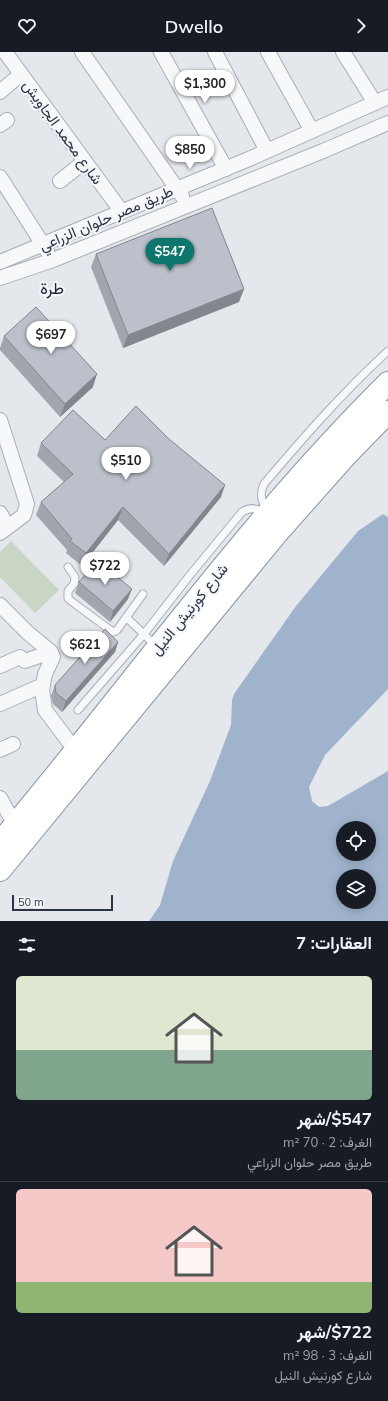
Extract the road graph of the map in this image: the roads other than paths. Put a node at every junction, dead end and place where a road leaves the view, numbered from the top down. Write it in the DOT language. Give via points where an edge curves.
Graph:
graph roads {
  1 [pos="5,52"];
  2 [pos="82,52"];
  3 [pos="162,52"];
  4 [pos="215,52"];
  5 [pos="268,52"];
  6 [pos="343,52"];
  7 [pos="21,74"];
  8 [pos="0,92"];
  9 [pos="388,97"];
  10 [pos="375,103"];
  11 [pos="388,123"];
  12 [pos="312,131"];
  13 [pos="267,151"];
  14 [pos="85,161"];
  15 [pos="226,169"];
  16 [pos="0,177"];
  17 [pos="60,181"];
  18 [pos="177,189"];
  19 [pos="188,205"];
  20 [pos="122,212"];
  21 [pos="43,244"];
  22 [pos="53,260"];
  23 [pos="0,262"];
  24 [pos="0,278"];
  25 [pos="388,351"];
  26 [pos="388,383"];
  27 [pos="388,412"];
  28 [pos="0,420"];
  29 [pos="0,513"];
  30 [pos="268,514"];
  31 [pos="4,530"];
  32 [pos="68,567"];
  33 [pos="143,594"];
  34 [pos="0,605"];
  35 [pos="126,617"];
  36 [pos="151,640"];
  37 [pos="51,652"];
  38 [pos="0,666"];
  39 [pos="43,685"];
  40 [pos="0,704"];
  41 [pos="78,710"];
  42 [pos="75,750"];
  43 [pos="0,798"];
  44 [pos="6,830"];
  45 [pos="0,870"];
  1 -- 7 [label="street, شارع محمد الجاويش"];
  2 -- 18 [label="street"];
  3 -- 15 [label="street"];
  4 -- 13 [label="street"];
  5 -- 12 [label="street"];
  6 -- 10 [label="street"];
  7 -- 8 [label="street"];
  7 -- 14 [label="street, شارع محمد الجاويش"];
  9 -- 10 [label="street, طريق مصر حلوان الزراعي"];
  10 -- 12 [label="street, طريق مصر حلوان الزراعي"];
  11 -- 19 [label="street, طريق مصر حلوان الزراعي"];
  12 -- 13 [label="street, طريق مصر حلوان الزراعي"];
  13 -- 15 [label="street, طريق مصر حلوان الزراعي"];
  14 -- 17 [label="street"];
  14 -- 20 [label="street, شارع محمد الجاويش"];
  15 -- 18 [label="street, طريق مصر حلوان الزراعي"];
  16 -- 21 [label="street"];
  18 -- 19 [label="street"];
  18 -- 20 [label="street, طريق مصر حلوان الزراعي"];
  19 -- 22 [label="street, طريق مصر حلوان الزراعي"];
  20 -- 21 [label="street, طريق مصر حلوان الزراعي"];
  21 -- 22 [label="street"];
  21 -- 23 [label="street, طريق مصر حلوان الزراعي"];
  22 -- 24 [label="street, طريق مصر حلوان الزراعي"];
  25 -- 30 [label="lane" via="339,399 264,484 261,500"];
  26 -- 30 [label="highway, شارع كورنيش النيل" via="339,432"];
  27 -- 45 [label="highway, شارع كورنيش النيل" via="272,539"];
  28 -- 31 [label="street" via="26,499 27,510"];
  29 -- 31 [label="street"];
  30 -- 36 [label="highway, شارع كورنيش النيل" via="197,582"];
  32 -- 35 [label="lane" via="75,577 74,584 68,591 68,598 71,601 113,632"];
  33 -- 35 [label="lane"];
  34 -- 37 [label="street"];
  35 -- 36 [label="lane"];
  36 -- 41 [label="lane"];
  36 -- 42 [label="highway, شارع كورنيش النيل"];
  37 -- 38 [label="street" via="25,661 20,657"];
  37 -- 39 [label="street" via="53,657"];
  39 -- 40 [label="street"];
  39 -- 42 [label="street" via="45,710"];
  42 -- 44 [label="highway, شارع كورنيش النيل"];
  43 -- 44 [label="street"];
}
